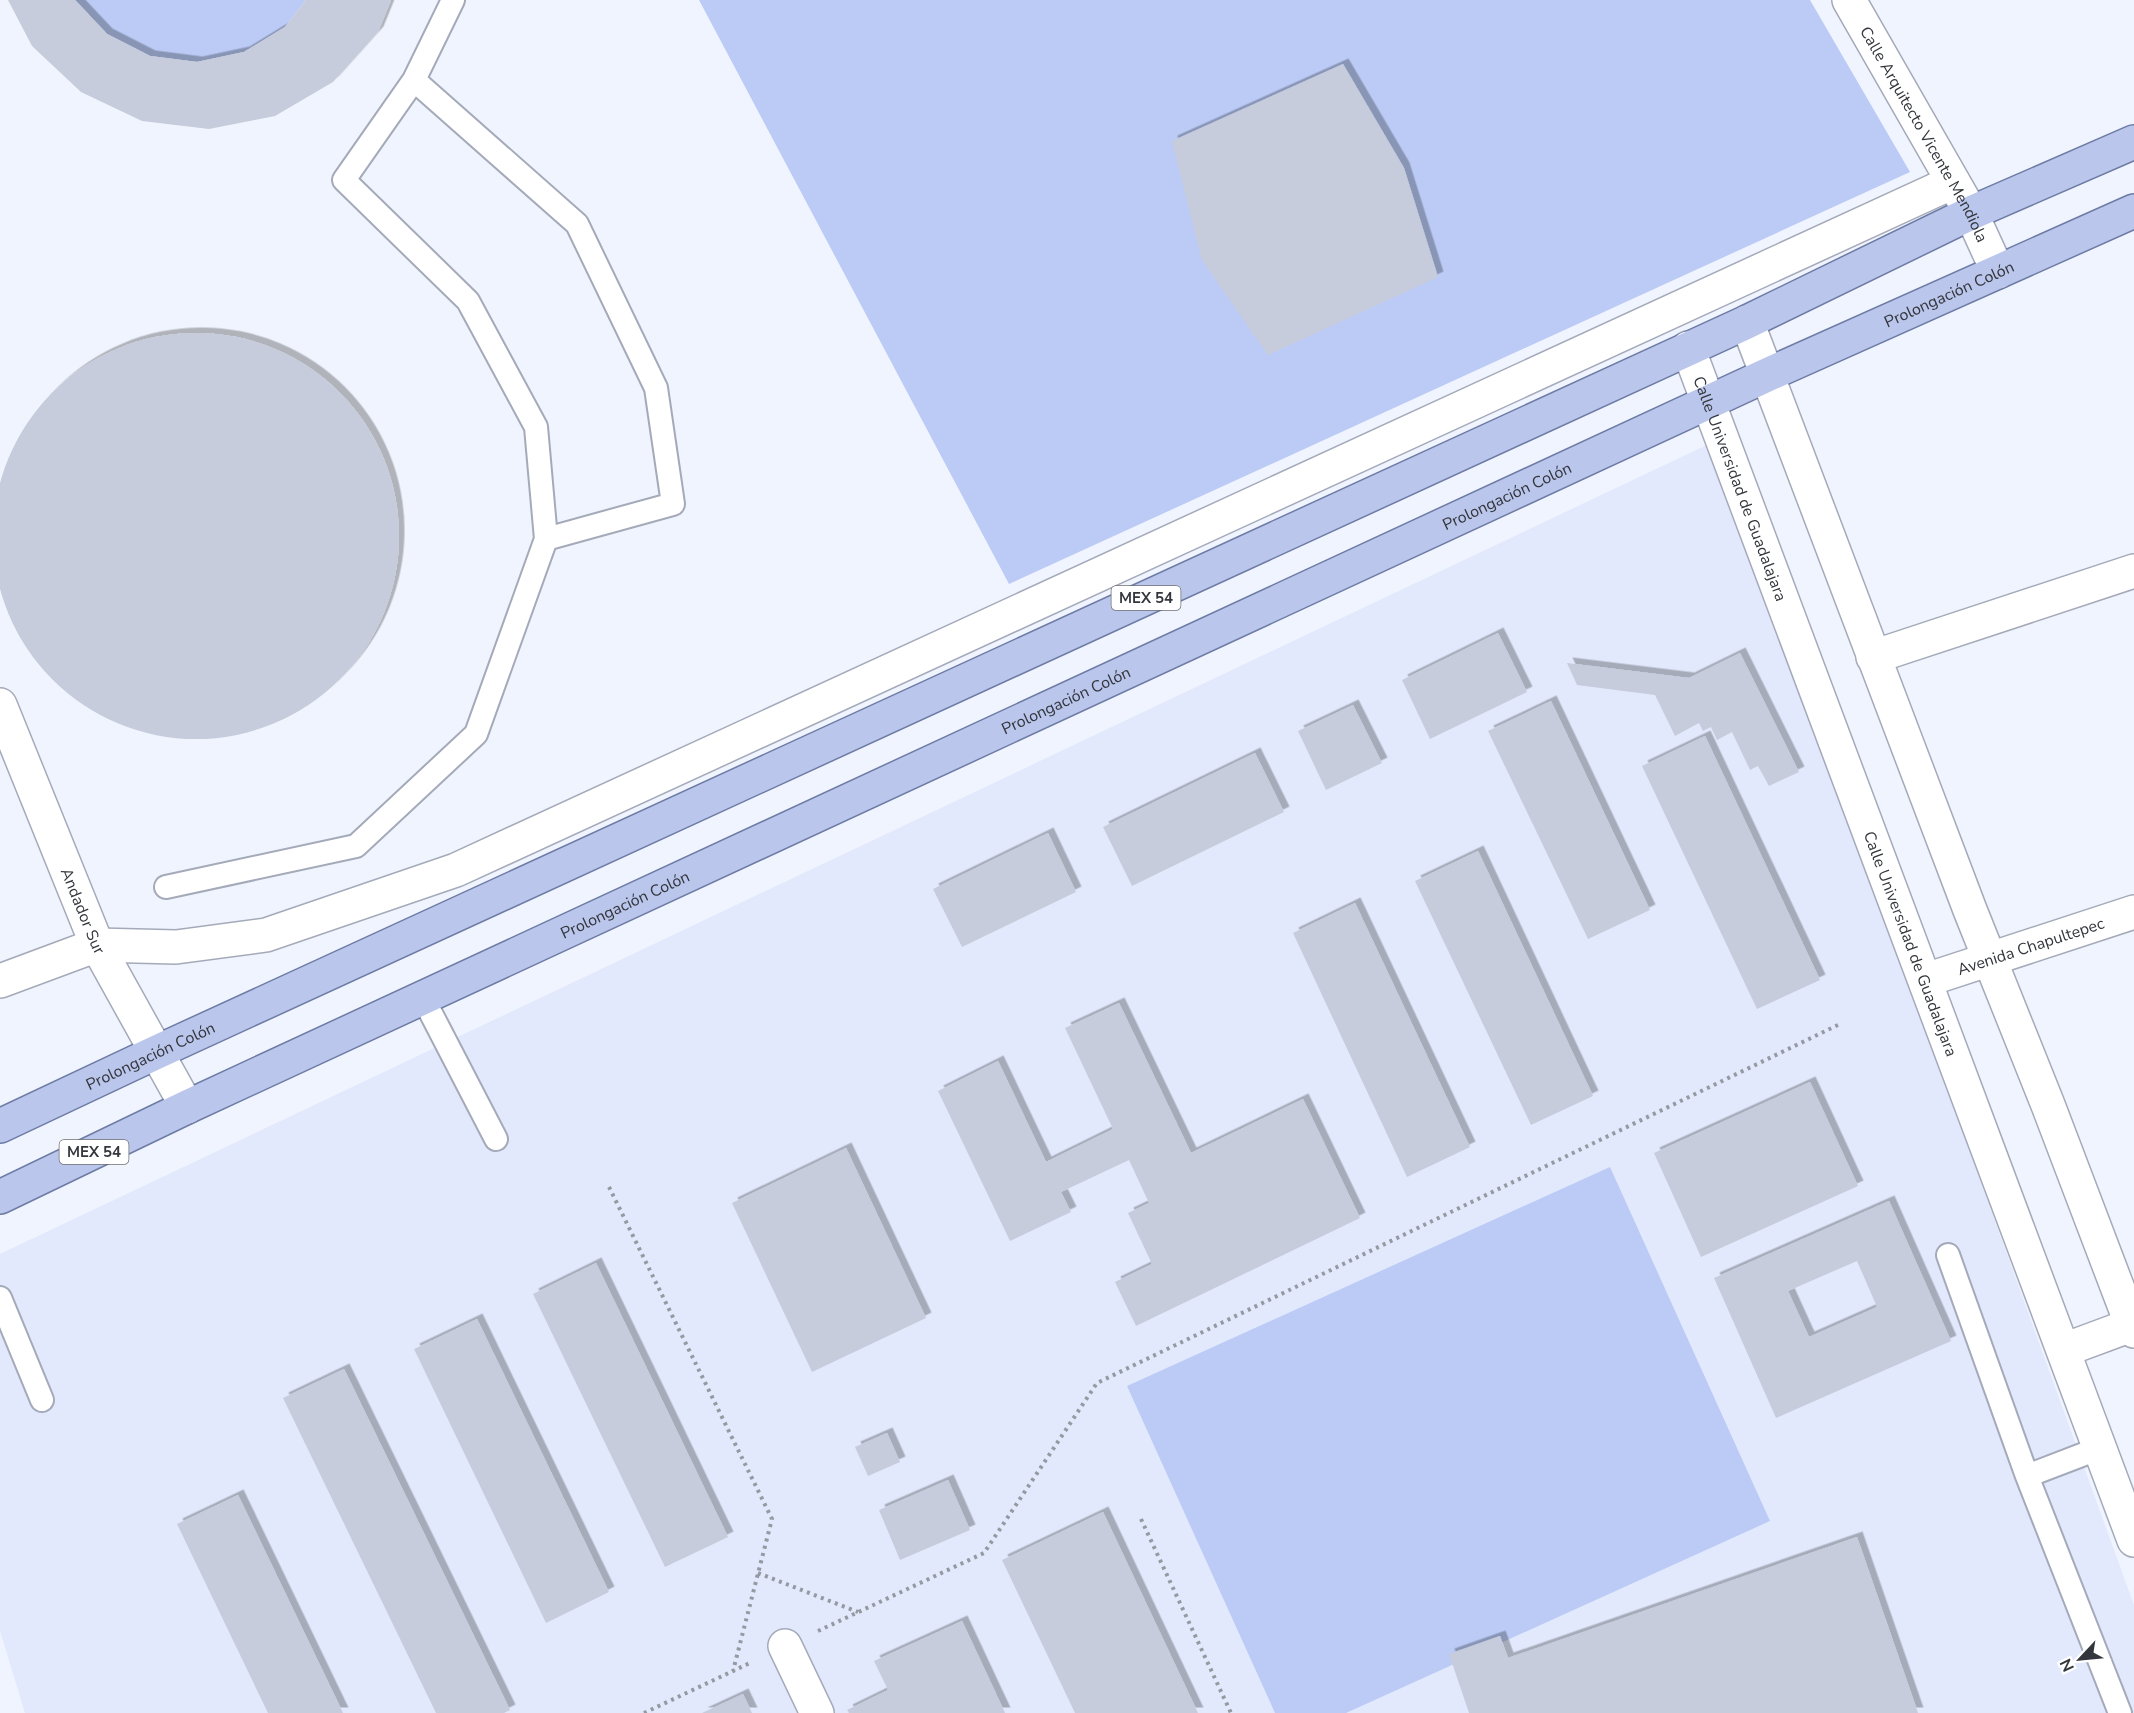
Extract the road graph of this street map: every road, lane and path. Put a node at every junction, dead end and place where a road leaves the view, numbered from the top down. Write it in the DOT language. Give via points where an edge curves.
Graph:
graph roads {
  1 [pos="453,0"];
  2 [pos="1849,0"];
  3 [pos="414,80"];
  4 [pos="2134,142"];
  5 [pos="1953,182"];
  6 [pos="2134,211"];
  7 [pos="1971,213"];
  8 [pos="1998,272"];
  9 [pos="1747,322"];
  10 [pos="1688,348"];
  11 [pos="1767,375"];
  12 [pos="1709,402"];
  13 [pos="546,539"];
  14 [pos="2134,571"];
  15 [pos="1874,657"];
  16 [pos="0,705"];
  17 [pos="166,887"];
  18 [pos="2134,912"];
  19 [pos="98,945"];
  20 [pos="1988,958"];
  21 [pos="1926,980"];
  22 [pos="0,981"];
  23 [pos="423,998"];
  24 [pos="1840,1024"];
  25 [pos="157,1052"];
  26 [pos="187,1107"];
  27 [pos="0,1126"];
  28 [pos="496,1139"];
  29 [pos="609,1187"];
  30 [pos="0,1197"];
  31 [pos="1948,1256"];
  32 [pos="0,1298"];
  33 [pos="2133,1326"];
  34 [pos="2064,1350"];
  35 [pos="42,1400"];
  36 [pos="2100,1448"];
  37 [pos="2027,1476"];
  38 [pos="1141,1520"];
  39 [pos="2134,1540"];
  40 [pos="984,1553"];
  41 [pos="758,1573"];
  42 [pos="858,1612"];
  43 [pos="786,1646"];
  44 [pos="734,1671"];
  45 [pos="817,1713"];
  46 [pos="1231,1713"];
  47 [pos="2120,1713"];
  1 -- 3 [label="lane"];
  2 -- 5 [label="street, Calle Arquitecto Vicente Mendiola"];
  3 -- 13 [label="lane" via="344,180 468,301 536,427"];
  3 -- 13 [label="lane" via="577,224 656,388 673,504"];
  4 -- 7 [label="main road, Prolongación Colón / MEX 54"];
  5 -- 7 [label="street, Calle Arquitecto Vicente Mendiola"];
  5 -- 19 [label="street" via="456,870 266,935 176,947"];
  6 -- 8 [label="main road, Prolongación Colón / MEX 54"];
  7 -- 8 [label="street, Calle Arquitecto Vicente Mendiola"];
  7 -- 9 [label="main road, Prolongación Colón / MEX 54"];
  8 -- 11 [label="main road, Prolongación Colón / MEX 54"];
  9 -- 10 [label="main road, Prolongación Colón / MEX 54"];
  9 -- 11 [label="street"];
  10 -- 12 [label="street, Calle Universidad de Guadalajara"];
  10 -- 25 [label="main road, Prolongación Colón / MEX 54"];
  11 -- 12 [label="main road, Prolongación Colón / MEX 54"];
  11 -- 15 [label="street"];
  12 -- 21 [label="street, Calle Universidad de Guadalajara"];
  12 -- 23 [label="main road, Prolongación Colón / MEX 54"];
  13 -- 17 [label="lane" via="476,734 356,846"];
  14 -- 15 [label="street"];
  15 -- 20 [label="street"];
  16 -- 19 [label="street, Andador Sur"];
  18 -- 20 [label="street, Avenida Chapultepec"];
  19 -- 22 [label="street"];
  19 -- 25 [label="street, Andador Sur"];
  20 -- 21 [label="street, Avenida Chapultepec"];
  20 -- 33 [label="street"];
  21 -- 34 [label="street, Calle Universidad de Guadalajara"];
  23 -- 26 [label="main road, Prolongación Colón / MEX 54"];
  23 -- 28 [label="lane"];
  24 -- 40 [label="path" via="1097,1383"];
  25 -- 26 [label="street, Andador Sur"];
  25 -- 27 [label="main road, Prolongación Colón / MEX 54"];
  26 -- 30 [label="main road, Prolongación Colón / MEX 54"];
  29 -- 41 [label="path" via="772,1519"];
  31 -- 37 [label="lane"];
  32 -- 35 [label="lane"];
  33 -- 34 [label="street"];
  34 -- 36 [label="street, Calle Universidad de Guadalajara"];
  36 -- 37 [label="lane"];
  36 -- 39 [label="street, Calle Universidad de Guadalajara"];
  37 -- 47 [label="lane"];
  38 -- 46 [label="path"];
  41 -- 42 [label="path"];
  41 -- 44 [label="path"];
  43 -- 45 [label="street"];
}
